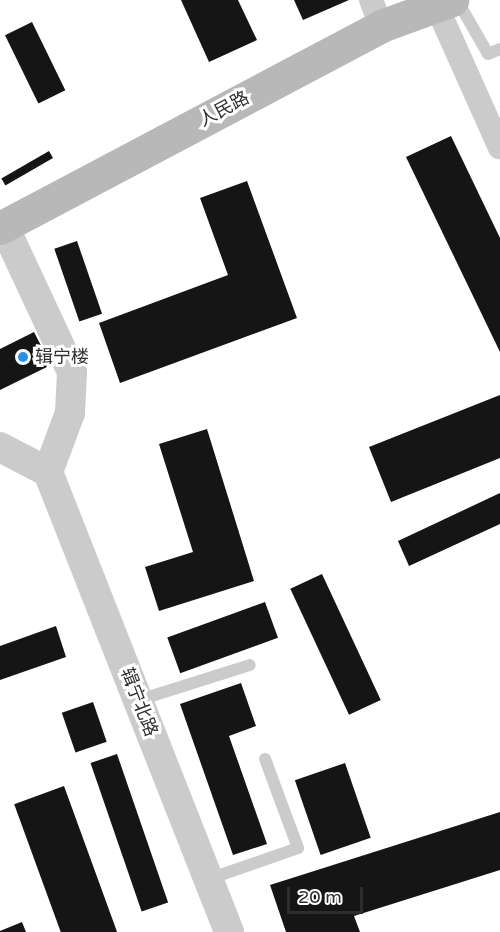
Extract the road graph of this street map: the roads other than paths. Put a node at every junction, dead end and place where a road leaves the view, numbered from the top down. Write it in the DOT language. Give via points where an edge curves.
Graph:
graph roads {
  1 [pos="449,2"];
  2 [pos="376,13"];
  3 [pos="500,49"];
  4 [pos="500,148"];
  5 [pos="2,227"];
  6 [pos="0,274"];
  7 [pos="34,290"];
  8 [pos="0,447"];
  9 [pos="48,472"];
  10 [pos="250,665"];
  11 [pos="139,700"];
  12 [pos="265,759"];
  13 [pos="208,879"];
  14 [pos="229,932"];
  1 -- 2 [label="main road, 人民路"];
  1 -- 3 [label="lane" via="488,54"];
  1 -- 4 [label="street"];
  2 -- 5 [label="main road, 人民路"];
  5 -- 7 [label="street"];
  6 -- 7 [label="street"];
  7 -- 9 [label="street" via="72,372 70,413"];
  8 -- 9 [label="street"];
  9 -- 11 [label="street, 辑宁北路"];
  10 -- 11 [label="lane"];
  11 -- 13 [label="street, 辑宁北路"];
  12 -- 13 [label="lane" via="298,848"];
  13 -- 14 [label="street, 辑宁北路"];
}
